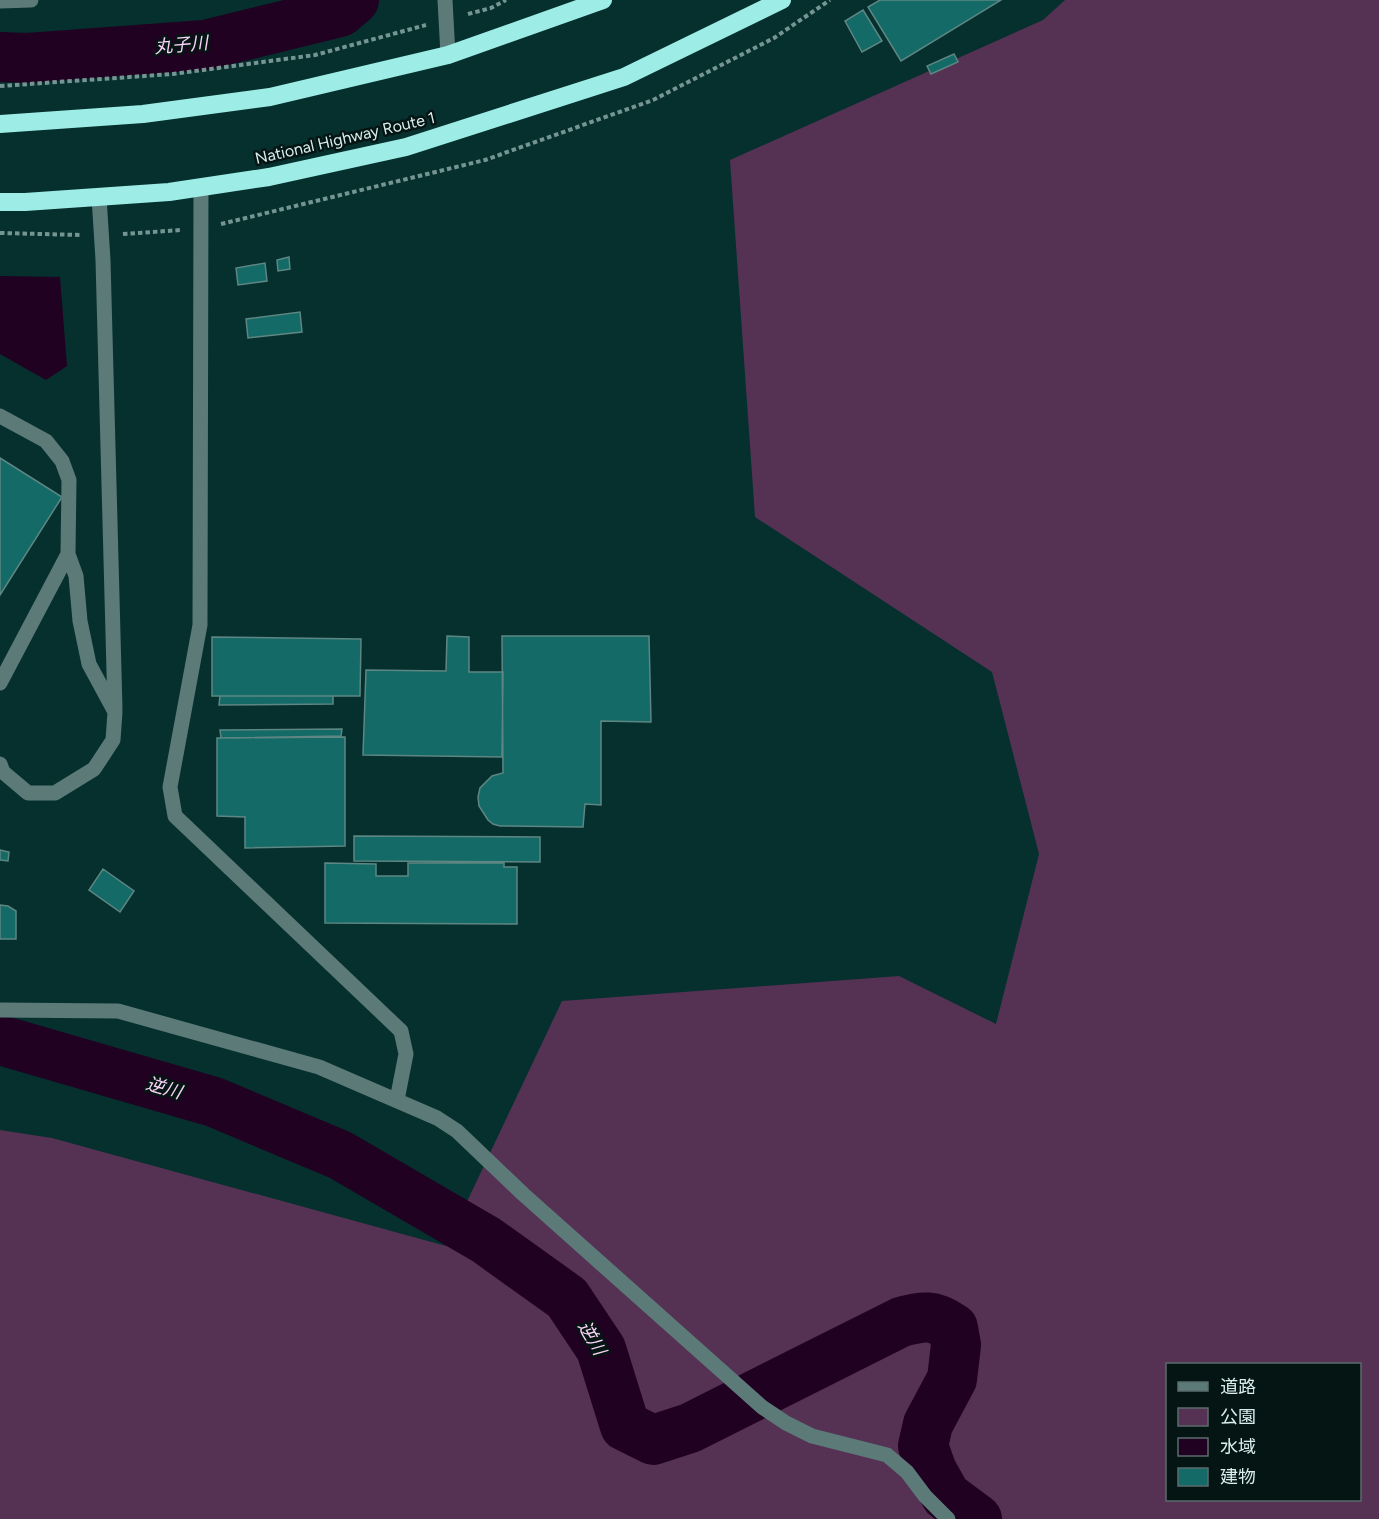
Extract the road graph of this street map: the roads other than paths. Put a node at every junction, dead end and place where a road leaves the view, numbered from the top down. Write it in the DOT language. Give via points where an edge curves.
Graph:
graph roads {
  1 [pos="31,0"];
  2 [pos="444,0"];
  3 [pos="603,0"];
  4 [pos="782,0"];
  5 [pos="0,1"];
  6 [pos="448,55"];
  7 [pos="0,124"];
  8 [pos="201,187"];
  9 [pos="99,197"];
  10 [pos="0,202"];
  11 [pos="0,416"];
  12 [pos="69,554"];
  13 [pos="0,683"];
  14 [pos="115,712"];
  15 [pos="0,764"];
  16 [pos="0,1010"];
  17 [pos="397,1100"];
  18 [pos="948,1519"];
  1 -- 5 [label="street"];
  2 -- 6 [label="street"];
  3 -- 6 [label="highway"];
  4 -- 8 [label="highway, National Highway Route 1" via="624,76 406,147 269,177"];
  6 -- 7 [label="highway" via="270,97 143,114"];
  8 -- 9 [label="highway, National Highway Route 1"];
  8 -- 17 [label="street" via="200,626 170,787 175,816 400,1031 406,1054"];
  9 -- 10 [label="highway, National Highway Route 1"];
  9 -- 14 [label="street"];
  11 -- 12 [label="street" via="46,441 62,461 69,480"];
  12 -- 13 [label="street"];
  12 -- 14 [label="street" via="89,664"];
  14 -- 15 [label="street" via="113,740 94,769 55,793 28,793 3,772"];
  16 -- 17 [label="street" via="118,1011 319,1067"];
  17 -- 18 [label="street" via="458,1131 762,1407 812,1437 887,1455"];
}
